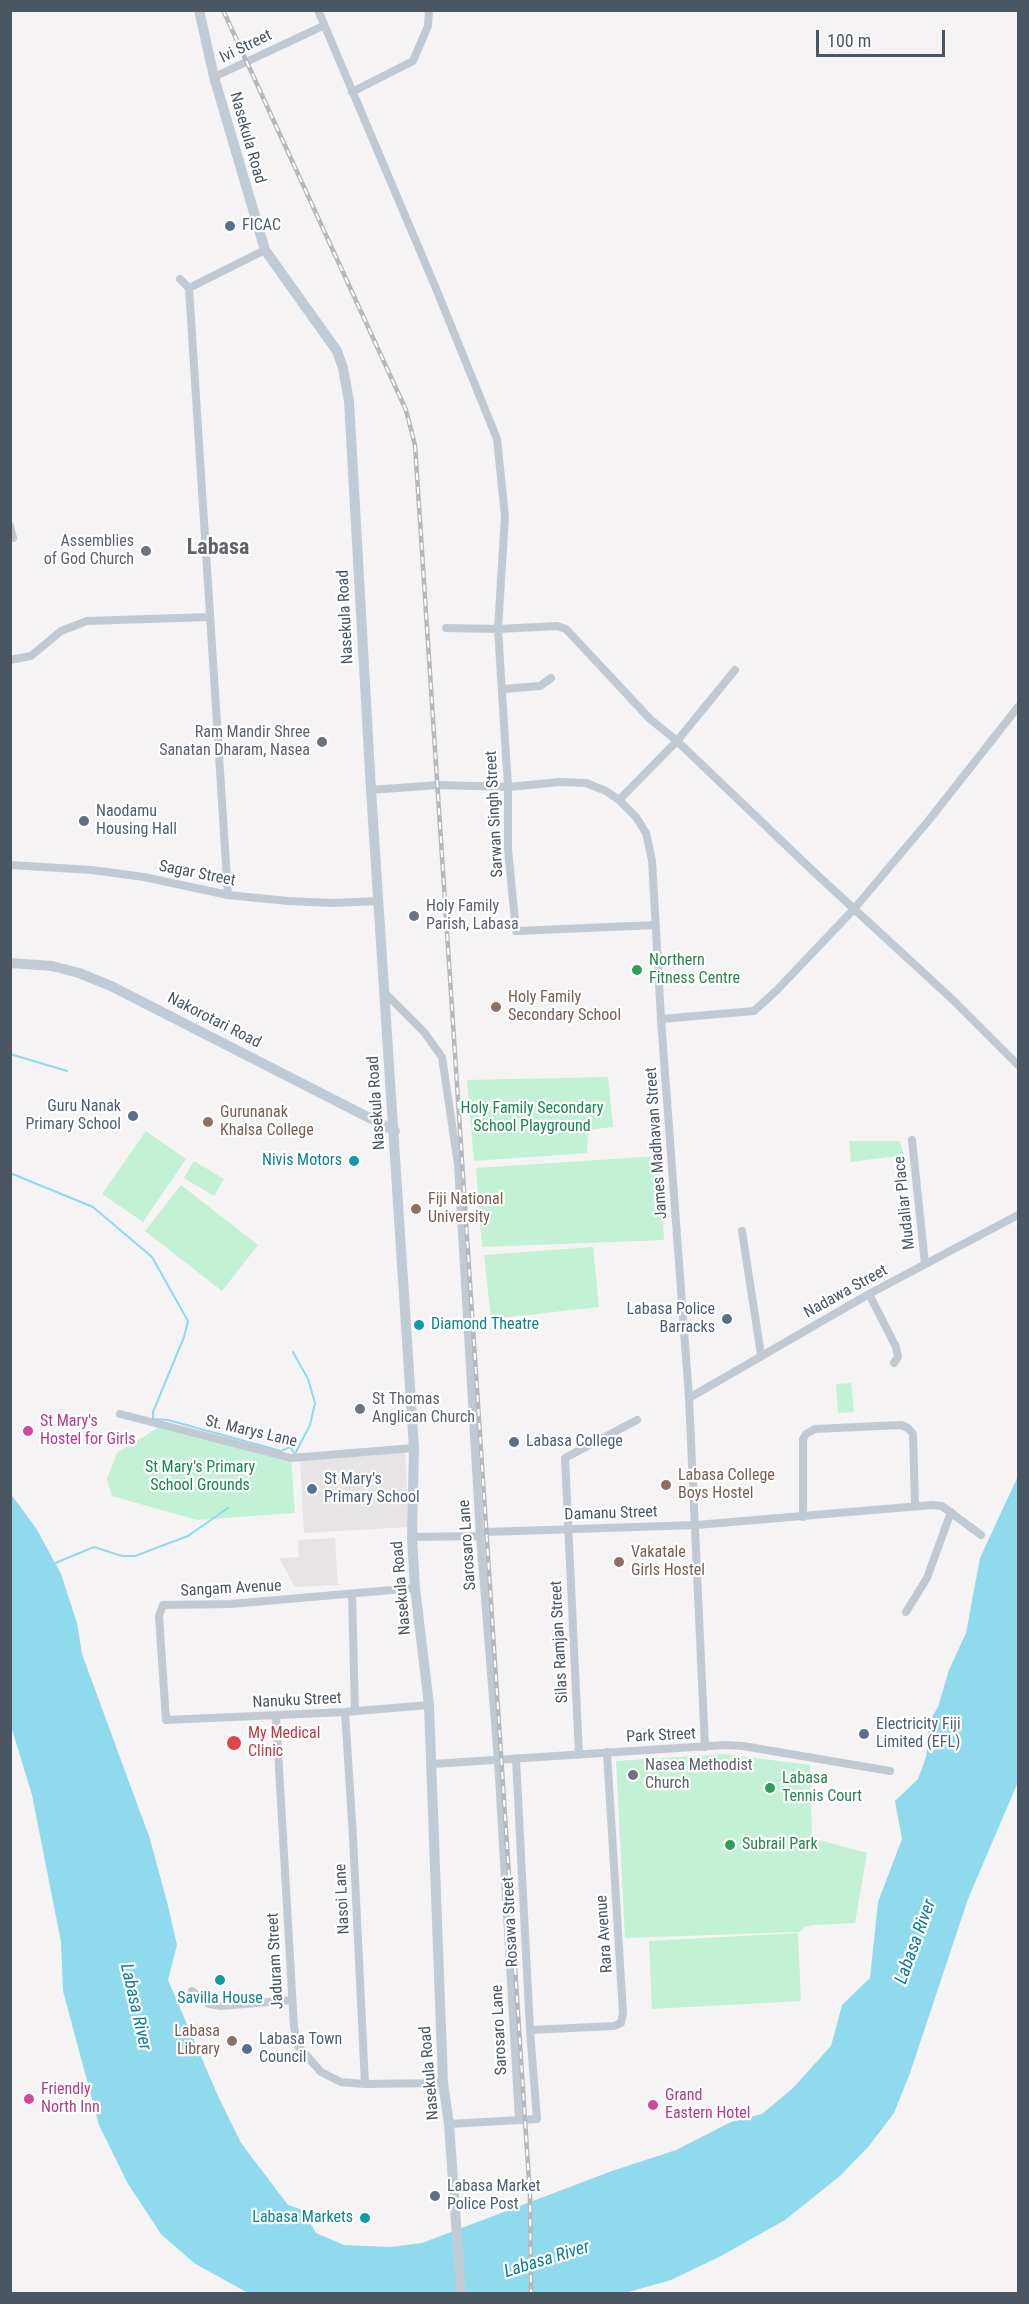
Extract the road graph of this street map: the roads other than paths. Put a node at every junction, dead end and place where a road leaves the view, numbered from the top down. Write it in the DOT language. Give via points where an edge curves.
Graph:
graph roads {
  1 [pos="199,10"];
  2 [pos="318,10"];
  3 [pos="429,10"];
  4 [pos="323,26"];
  5 [pos="214,77"];
  6 [pos="352,92"];
  7 [pos="265,250"];
  8 [pos="180,279"];
  9 [pos="189,288"];
  10 [pos="10,526"];
  11 [pos="10,538"];
  12 [pos="209,617"];
  13 [pos="446,628"];
  14 [pos="498,628"];
  15 [pos="10,660"];
  16 [pos="735,670"];
  17 [pos="551,678"];
  18 [pos="502,689"];
  19 [pos="1018,707"];
  20 [pos="677,741"];
  21 [pos="508,787"];
  22 [pos="371,790"];
  23 [pos="619,800"];
  24 [pos="10,865"];
  25 [pos="228,895"];
  26 [pos="379,901"];
  27 [pos="854,909"];
  28 [pos="656,925"];
  29 [pos="10,963"];
  30 [pos="384,992"];
  31 [pos="661,1019"];
  32 [pos="1018,1065"];
  33 [pos="395,1131"];
  34 [pos="912,1140"];
  35 [pos="1018,1215"];
  36 [pos="742,1231"];
  37 [pos="925,1264"];
  38 [pos="869,1294"];
  39 [pos="761,1355"];
  40 [pos="894,1363"];
  41 [pos="689,1398"];
  42 [pos="120,1414"];
  43 [pos="637,1420"];
  44 [pos="414,1448"];
  45 [pos="915,1505"];
  46 [pos="951,1512"];
  47 [pos="803,1517"];
  48 [pos="696,1525"];
  49 [pos="568,1529"];
  50 [pos="981,1535"];
  51 [pos="480,1536"];
  52 [pos="412,1537"];
  53 [pos="415,1588"];
  54 [pos="352,1594"];
  55 [pos="906,1612"];
  56 [pos="429,1705"];
  57 [pos="355,1711"];
  58 [pos="345,1712"];
  59 [pos="276,1716"];
  60 [pos="166,1720"];
  61 [pos="705,1747"];
  62 [pos="606,1752"];
  63 [pos="579,1755"];
  64 [pos="516,1759"];
  65 [pos="498,1760"];
  66 [pos="432,1764"];
  67 [pos="890,1771"];
  68 [pos="192,1991"];
  69 [pos="292,2000"];
  70 [pos="530,2030"];
  71 [pos="443,2083"];
  72 [pos="365,2084"];
  73 [pos="519,2120"];
  74 [pos="449,2124"];
  75 [pos="461,2294"];
  1 -- 5 [label="main road, Nasekula Road"];
  2 -- 4 [label="street, Sarwan Singh Street"];
  3 -- 6 [label="street" via="428,26 413,61"];
  4 -- 5 [label="street, Ivi Street"];
  4 -- 6 [label="street, Sarwan Singh Street"];
  5 -- 7 [label="main road, Nasekula Road"];
  6 -- 14 [label="street, Sarwan Singh Street" via="497,439 505,516"];
  7 -- 9 [label="street"];
  7 -- 22 [label="main road, Nasekula Road" via="337,351 346,381"];
  8 -- 9 [label="street"];
  9 -- 12 [label="street"];
  10 -- 11 [label="street"];
  12 -- 15 [label="street" via="87,621 61,631 31,656"];
  12 -- 25 [label="street"];
  13 -- 14 [label="street"];
  14 -- 18 [label="street, Sarwan Singh Street"];
  14 -- 20 [label="street" via="566,629 650,719"];
  16 -- 20 [label="street"];
  17 -- 18 [label="street" via="540,686"];
  18 -- 21 [label="street, Sarwan Singh Street"];
  19 -- 27 [label="street"];
  20 -- 23 [label="street"];
  20 -- 27 [label="street"];
  21 -- 22 [label="street, James Madhavan Street" via="438,785"];
  21 -- 23 [label="street, James Madhavan Street" via="571,781 606,791"];
  21 -- 28 [label="street, Sarwan Singh Street" via="508,849 516,931"];
  22 -- 26 [label="main road, Nasekula Road"];
  23 -- 28 [label="street, James Madhavan Street" via="646,833 652,860"];
  24 -- 25 [label="street, Sagar Street" via="144,877"];
  25 -- 26 [label="street, Sagar Street" via="333,903"];
  26 -- 30 [label="main road, Nasekula Road"];
  27 -- 31 [label="street" via="754,1011"];
  27 -- 32 [label="street"];
  28 -- 31 [label="street, James Madhavan Street"];
  29 -- 33 [label="main road, Nakorotari Road" via="52,966 111,986"];
  30 -- 33 [label="main road, Nasekula Road"];
  30 -- 51 [label="street, Sarosaro Lane" via="424,1032 442,1057 458,1165"];
  31 -- 41 [label="street, James Madhavan Street"];
  33 -- 44 [label="main road, Nasekula Road"];
  34 -- 37 [label="street, Mudaliar Place"];
  35 -- 37 [label="street, Nadawa Street"];
  36 -- 39 [label="street"];
  37 -- 38 [label="street, Nadawa Street"];
  38 -- 39 [label="street, Nadawa Street"];
  38 -- 40 [label="street" via="896,1347 898,1357"];
  39 -- 41 [label="street, Nadawa Street"];
  41 -- 48 [label="street, James Madhavan Street"];
  42 -- 44 [label="street, St. Marys Lane" via="291,1458"];
  43 -- 49 [label="street, Silas Ramjan Street" via="565,1458"];
  44 -- 52 [label="main road, Nasekula Road"];
  45 -- 46 [label="street, Damanu Street" via="942,1506"];
  45 -- 47 [label="street, Damanu Street"];
  45 -- 47 [label="street" via="913,1434 908,1428 901,1425 815,1429 803,1439"];
  46 -- 50 [label="street, Damanu Street"];
  46 -- 55 [label="street" via="927,1578"];
  47 -- 48 [label="street, Damanu Street"];
  48 -- 49 [label="street, Damanu Street"];
  48 -- 61 [label="street, James Madhavan Street"];
  49 -- 51 [label="street, Damanu Street" via="486,1532"];
  49 -- 63 [label="street, Silas Ramjan Street"];
  51 -- 52 [label="street, Damanu Street"];
  51 -- 65 [label="street, Sarosaro Lane"];
  52 -- 53 [label="main road, Nasekula Road"];
  53 -- 54 [label="street, Sangam Avenue"];
  53 -- 56 [label="main road, Nasekula Road"];
  54 -- 57 [label="street"];
  54 -- 60 [label="street, Sangam Avenue" via="163,1605 159,1616"];
  56 -- 57 [label="street, Nanuku Street"];
  56 -- 66 [label="main road, Nasekula Road"];
  57 -- 58 [label="street, Nanuku Street"];
  58 -- 59 [label="street, Nanuku Street"];
  58 -- 72 [label="street, Nasoi Lane"];
  59 -- 60 [label="street, Nanuku Street"];
  59 -- 69 [label="street, Jaduram Street"];
  61 -- 62 [label="street, Park Street"];
  61 -- 67 [label="street, Park Street" via="743,1746"];
  62 -- 63 [label="street, Park Street"];
  62 -- 70 [label="street, Rara Avenue" via="621,2023"];
  63 -- 64 [label="street, Park Street"];
  64 -- 65 [label="street, Park Street"];
  64 -- 70 [label="street, Rosawa Street"];
  65 -- 66 [label="street, Park Street"];
  65 -- 73 [label="street, Sarosaro Lane"];
  66 -- 71 [label="main road, Nasekula Road"];
  68 -- 69 [label="street" via="209,2004 221,2006"];
  69 -- 72 [label="street, Jaduram Street" via="298,2046 321,2072 341,2082"];
  70 -- 73 [label="street, Rosawa Street" via="537,2119"];
  71 -- 72 [label="street, Jaduram Street"];
  71 -- 74 [label="main road, Nasekula Road"];
  73 -- 74 [label="street"];
  74 -- 75 [label="main road, Nasekula Road"];
}
